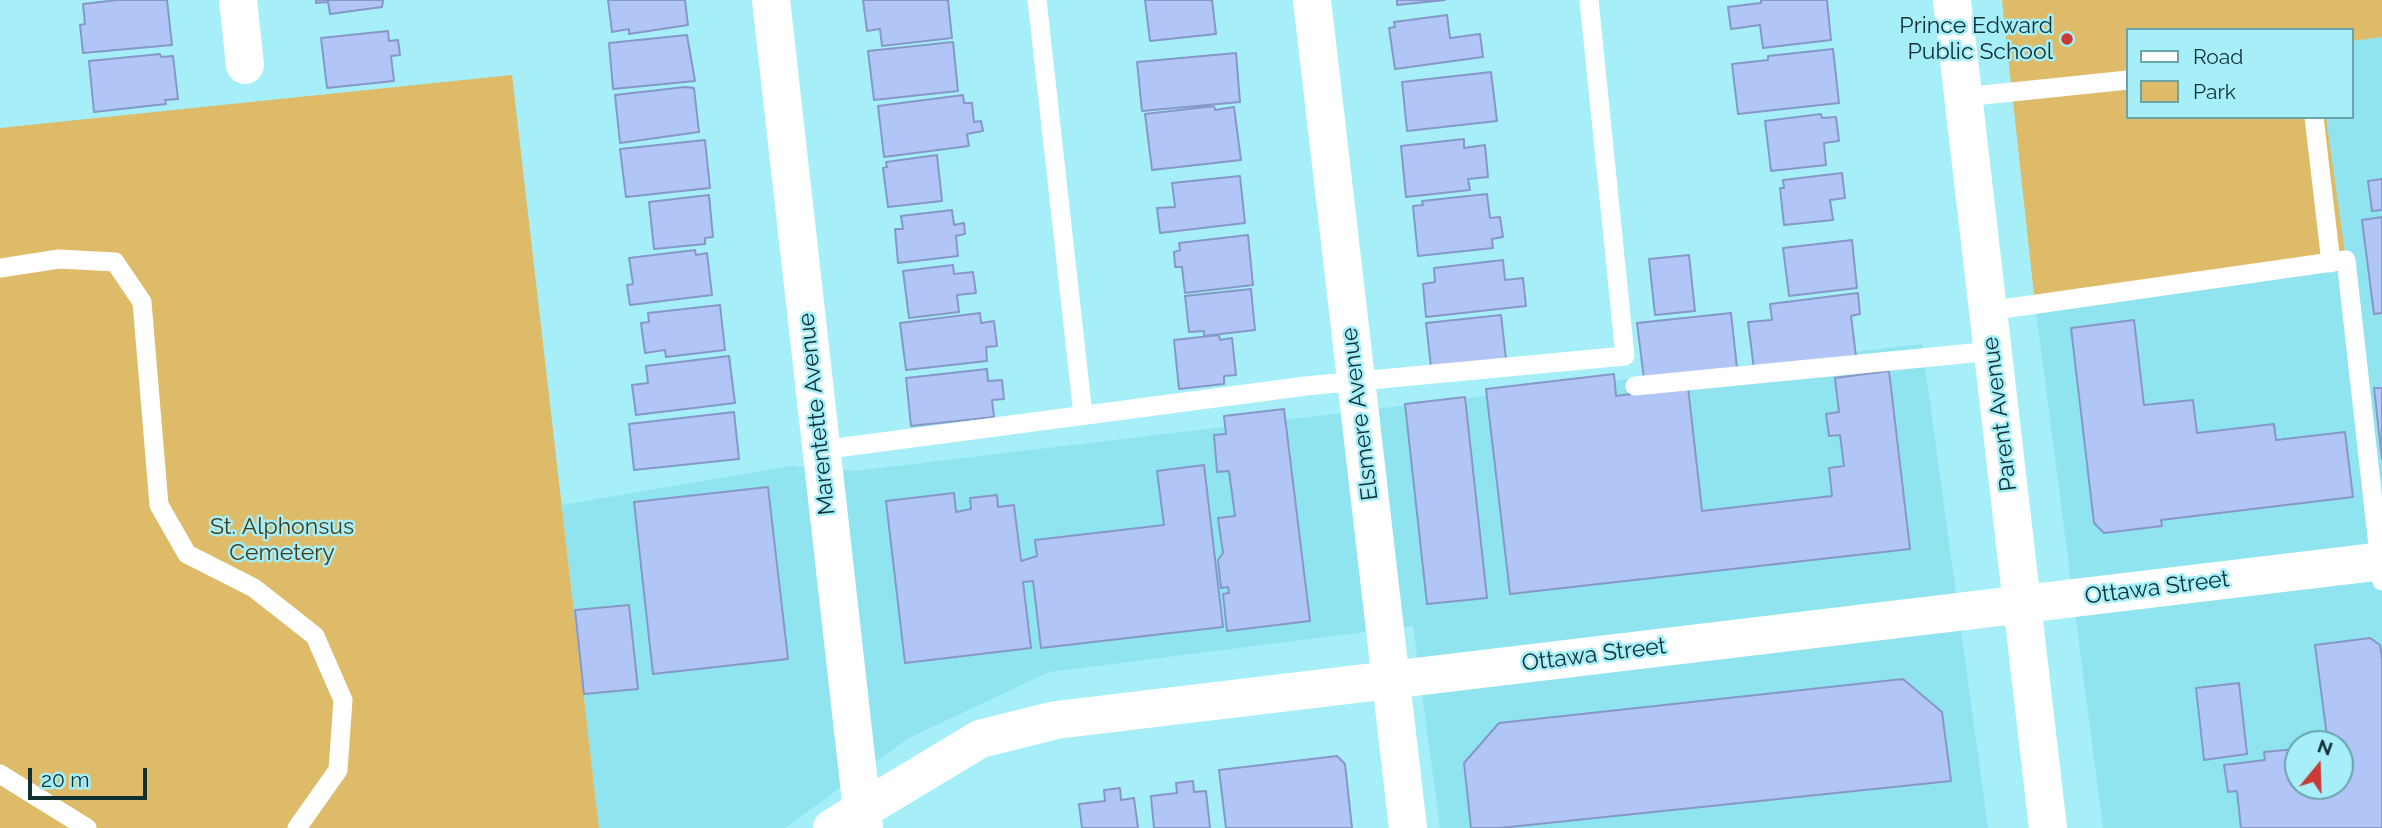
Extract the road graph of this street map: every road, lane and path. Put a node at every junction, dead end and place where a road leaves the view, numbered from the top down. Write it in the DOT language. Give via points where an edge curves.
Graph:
graph roads {
  1 [pos="238,0"];
  2 [pos="771,0"];
  3 [pos="1037,0"];
  4 [pos="1312,0"];
  5 [pos="1589,0"];
  6 [pos="1952,0"];
  7 [pos="245,65"];
  8 [pos="2126,80"];
  9 [pos="1964,97"];
  10 [pos="2314,119"];
  11 [pos="2331,263"];
  12 [pos="0,268"];
  13 [pos="1989,311"];
  14 [pos="1993,351"];
  15 [pos="1357,382"];
  16 [pos="1635,386"];
  17 [pos="1083,415"];
  18 [pos="821,450"];
  19 [pos="2381,568"];
  20 [pos="2022,603"];
  21 [pos="1391,679"];
  22 [pos="0,774"];
  23 [pos="852,822"];
  24 [pos="87,828"];
  25 [pos="297,828"];
  26 [pos="1408,828"];
  27 [pos="2048,828"];
  1 -- 7 [label="street"];
  2 -- 18 [label="street, Marentette Avenue"];
  3 -- 17 [label="lane"];
  4 -- 15 [label="street, Elsmere Avenue"];
  5 -- 15 [label="lane" via="1625,356"];
  6 -- 9 [label="street, Parent Avenue"];
  8 -- 9 [label="lane"];
  9 -- 13 [label="street, Parent Avenue"];
  10 -- 11 [label="lane"];
  11 -- 13 [label="lane"];
  11 -- 19 [label="lane" via="2346,260"];
  12 -- 25 [label="lane" via="59,258 115,262 142,302 159,505 187,554 254,588 315,636 343,700 338,770"];
  13 -- 14 [label="street, Parent Avenue"];
  14 -- 16 [label="lane"];
  14 -- 20 [label="street, Parent Avenue"];
  15 -- 17 [label="lane"];
  15 -- 21 [label="street, Elsmere Avenue"];
  17 -- 18 [label="lane"];
  18 -- 23 [label="street, Marentette Avenue"];
  19 -- 20 [label="street, Ottawa Street"];
  20 -- 21 [label="street, Ottawa Street"];
  20 -- 27 [label="street, Parent Avenue"];
  21 -- 23 [label="street, Ottawa Street" via="1056,720 980,739"];
  21 -- 26 [label="street, Elsmere Avenue"];
  22 -- 24 [label="lane"];
}
